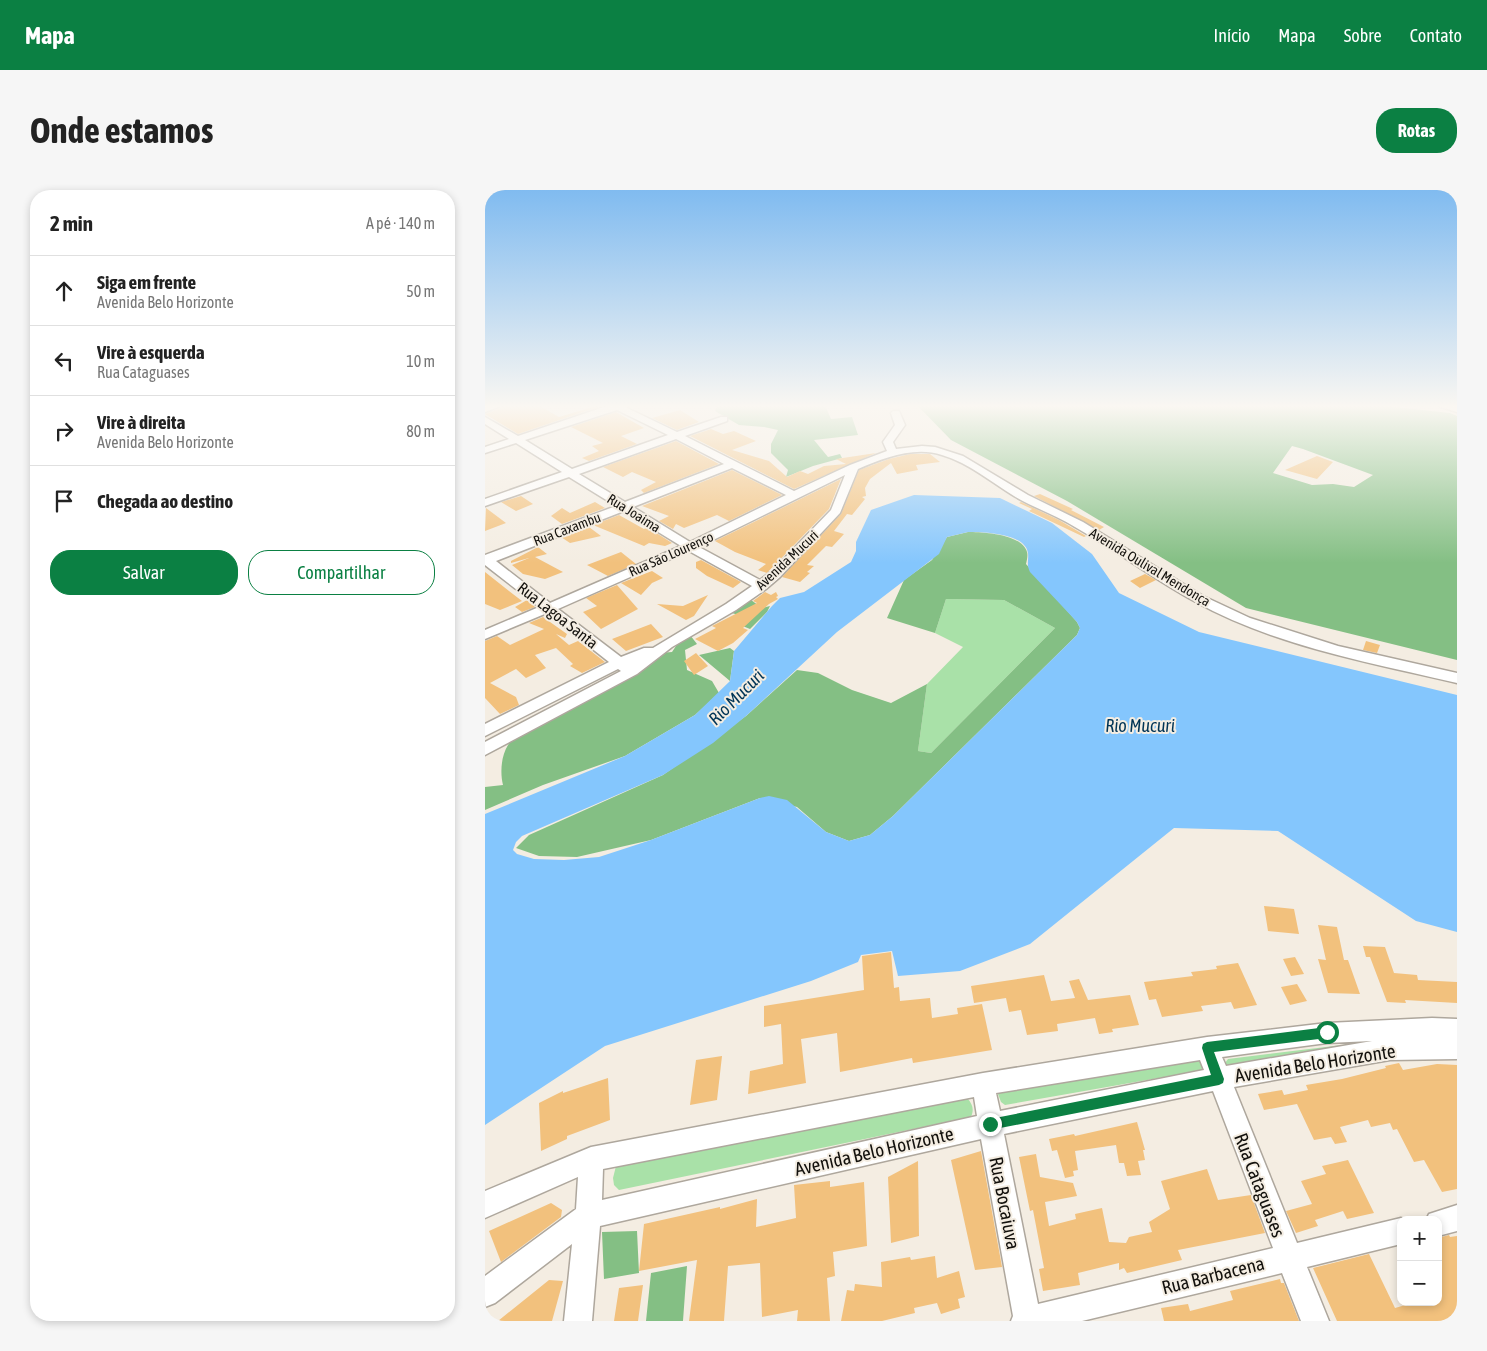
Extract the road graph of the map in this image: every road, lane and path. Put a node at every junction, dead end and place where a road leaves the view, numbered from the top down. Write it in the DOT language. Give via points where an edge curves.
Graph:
graph roads {
  1 [pos="547,458"];
  2 [pos="611,458"];
  3 [pos="720,458"];
  4 [pos="880,458"];
  5 [pos="957,458"];
  6 [pos="733,464"];
  7 [pos="854,467"];
  8 [pos="570,472"];
  9 [pos="794,495"];
  10 [pos="485,503"];
  11 [pos="624,507"];
  12 [pos="690,547"];
  13 [pos="486,560"];
  14 [pos="761,586"];
  15 [pos="548,608"];
  16 [pos="485,635"];
  17 [pos="667,644"];
  18 [pos="618,663"];
  19 [pos="632,671"];
  20 [pos="1457,678"];
  21 [pos="485,731"];
  22 [pos="485,749"];
  23 [pos="1457,1029"];
  24 [pos="1207,1048"];
  25 [pos="1457,1048"];
  26 [pos="1219,1079"];
  27 [pos="983,1084"];
  28 [pos="990,1124"];
  29 [pos="591,1159"];
  30 [pos="485,1205"];
  31 [pos="588,1216"];
  32 [pos="1457,1218"];
  33 [pos="1442,1222"];
  34 [pos="1397,1232"];
  35 [pos="1288,1257"];
  36 [pos="485,1293"];
  37 [pos="578,1321"];
  38 [pos="1027,1321"];
  39 [pos="1315,1321"];
  1 -- 8 [label="street, Rua Joaima"];
  2 -- 8 [label="street"];
  3 -- 6 [label="street"];
  4 -- 7 [label="street, Avenida Oulival Mendonça"];
  5 -- 20 [label="street, Avenida Oulival Mendonça" via="1020,495 1078,523 1172,584 1267,630"];
  6 -- 9 [label="street"];
  6 -- 11 [label="street, Rua Caxambu"];
  7 -- 9 [label="street, Rua São Lourenço"];
  7 -- 14 [label="street, Avenida Mucuri" via="836,511"];
  8 -- 10 [label="street"];
  8 -- 11 [label="street, Rua Joaima"];
  9 -- 12 [label="street, Rua São Lourenço"];
  11 -- 12 [label="street, Rua Joaima"];
  11 -- 13 [label="street, Rua Caxambu"];
  12 -- 14 [label="street, Rua Joaima"];
  12 -- 15 [label="street, Rua São Lourenço"];
  13 -- 15 [label="street, Rua Lagoa Santa"];
  14 -- 17 [label="street, Avenida Mucuri"];
  15 -- 16 [label="street, Rua São Lourenço"];
  15 -- 18 [label="street, Rua Lagoa Santa"];
  17 -- 18 [label="street, Avenida Mucuri"];
  17 -- 19 [label="street, Avenida Mucuri"];
  18 -- 19 [label="street, Rua Lagoa Santa"];
  18 -- 21 [label="street, Avenida Mucuri"];
  19 -- 22 [label="street, Avenida Mucuri"];
  23 -- 24 [label="street, Avenida Belo Horizonte" via="1327,1032"];
  24 -- 26 [label="street, Rua Cataguases"];
  24 -- 27 [label="street, Avenida Belo Horizonte"];
  25 -- 26 [label="street, Avenida Belo Horizonte" via="1390,1049"];
  26 -- 28 [label="street, Avenida Belo Horizonte"];
  26 -- 35 [label="street, Rua Cataguases"];
  27 -- 28 [label="street, Rua Bocaiuva"];
  27 -- 29 [label="street, Avenida Belo Horizonte"];
  28 -- 31 [label="street, Avenida Belo Horizonte"];
  28 -- 38 [label="street, Rua Bocaiuva"];
  29 -- 30 [label="street, Avenida Belo Horizonte"];
  29 -- 31 [label="street"];
  31 -- 36 [label="street"];
  31 -- 37 [label="street"];
  32 -- 33 [label="street"];
  34 -- 35 [label="street, Rua Barbacena"];
  35 -- 38 [label="street, Rua Barbacena"];
  35 -- 39 [label="street, Rua Cataguases"];
}
